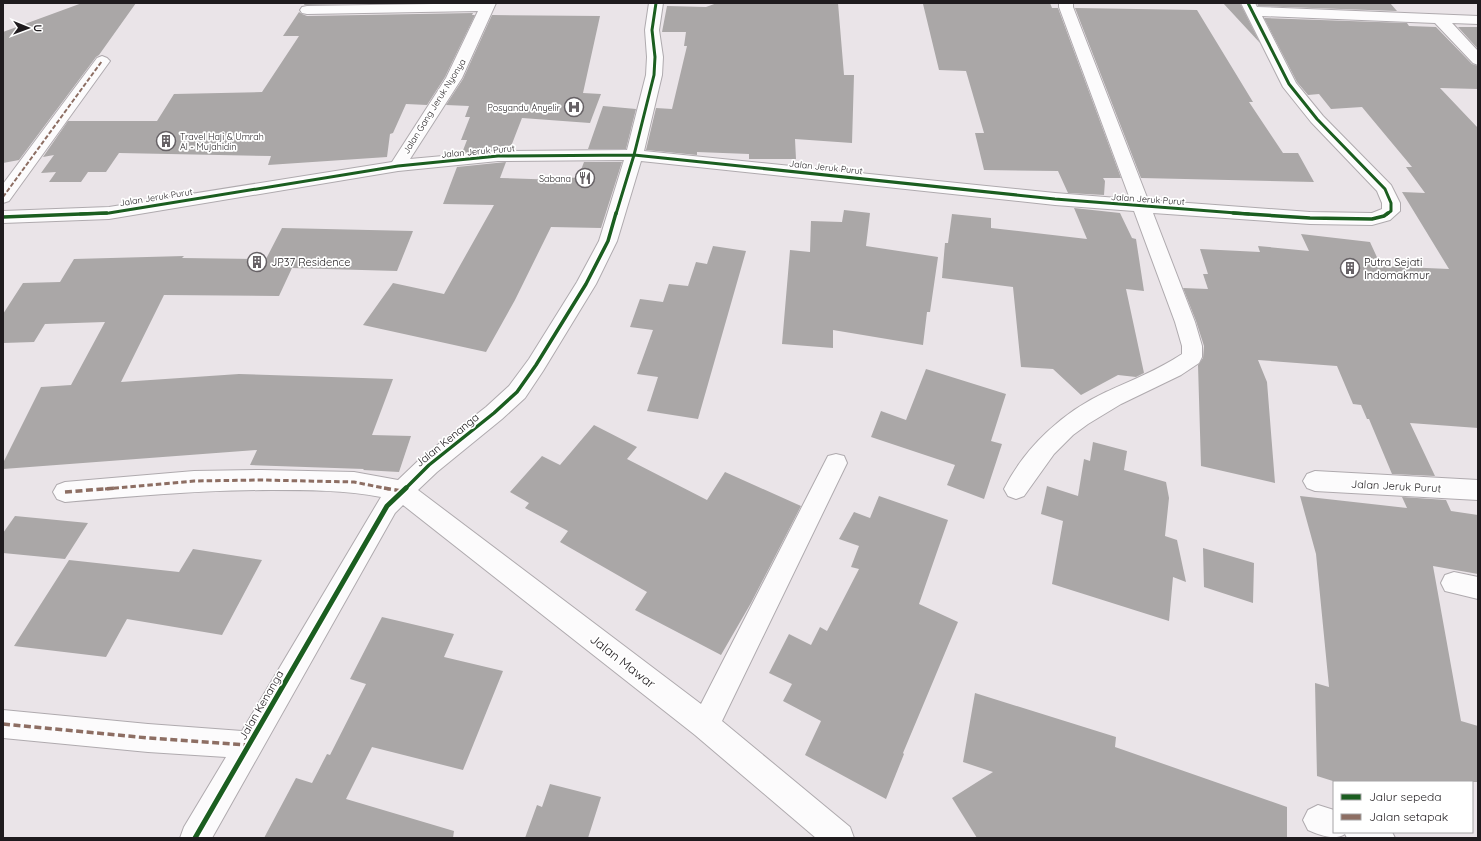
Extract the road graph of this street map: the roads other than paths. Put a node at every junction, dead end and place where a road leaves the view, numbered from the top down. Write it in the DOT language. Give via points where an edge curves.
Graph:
graph roads {
  1 [pos="656,3"];
  2 [pos="1066,3"];
  3 [pos="488,5"];
  4 [pos="1250,7"];
  5 [pos="307,10"];
  6 [pos="1440,19"];
  7 [pos="1478,20"];
  8 [pos="1478,60"];
  9 [pos="102,61"];
  10 [pos="634,155"];
  11 [pos="398,166"];
  12 [pos="3,197"];
  13 [pos="1142,207"];
  14 [pos="3,217"];
  15 [pos="836,463"];
  16 [pos="1315,481"];
  17 [pos="1016,489"];
  18 [pos="1478,490"];
  19 [pos="402,491"];
  20 [pos="65,492"];
  21 [pos="1454,583"];
  22 [pos="1478,588"];
  23 [pos="3,724"];
  24 [pos="705,725"];
  25 [pos="248,745"];
  26 [pos="1362,833"];
  27 [pos="194,838"];
  28 [pos="839,838"];
  29 [pos="1380,838"];
  1 -- 10 [label="street, Jalan Kenanga" via="652,30 654,75"];
  2 -- 13 [label="street"];
  3 -- 5 [label="street"];
  3 -- 11 [label="street, Jalan Gang Jeruk Nyonya" via="475,38 451,83"];
  4 -- 6 [label="street"];
  4 -- 13 [label="street, Jalan Jeruk Purut" via="1288,84 1317,119 1385,189 1391,203 1391,211 1372,219 1310,218"];
  6 -- 7 [label="street"];
  6 -- 8 [label="street"];
  9 -- 12 [label="street"];
  10 -- 11 [label="street, Jalan Jeruk Purut" via="498,156"];
  10 -- 13 [label="street, Jalan Jeruk Purut"];
  10 -- 19 [label="street, Jalan Kenanga" via="608,241 586,284 536,365 512,398 429,465"];
  11 -- 14 [label="street, Jalan Jeruk Purut" via="109,213"];
  13 -- 17 [label="street" via="1185,322 1192,346 1192,357 1179,368 1112,398 1082,416 1050,443"];
  15 -- 24 [label="street"];
  16 -- 18 [label="street, Jalan Jeruk Purut"];
  19 -- 20 [label="street" via="354,482 262,480 194,481"];
  19 -- 24 [label="street, Jalan Mawar"];
  19 -- 25 [label="street, Jalan Kenanga" via="383,512"];
  21 -- 22 [label="street"];
  23 -- 25 [label="street"];
  24 -- 28 [label="street, Jalan Mawar"];
  25 -- 27 [label="street, Jalan Kenanga"];
  26 -- 29 [label="street"];
}
